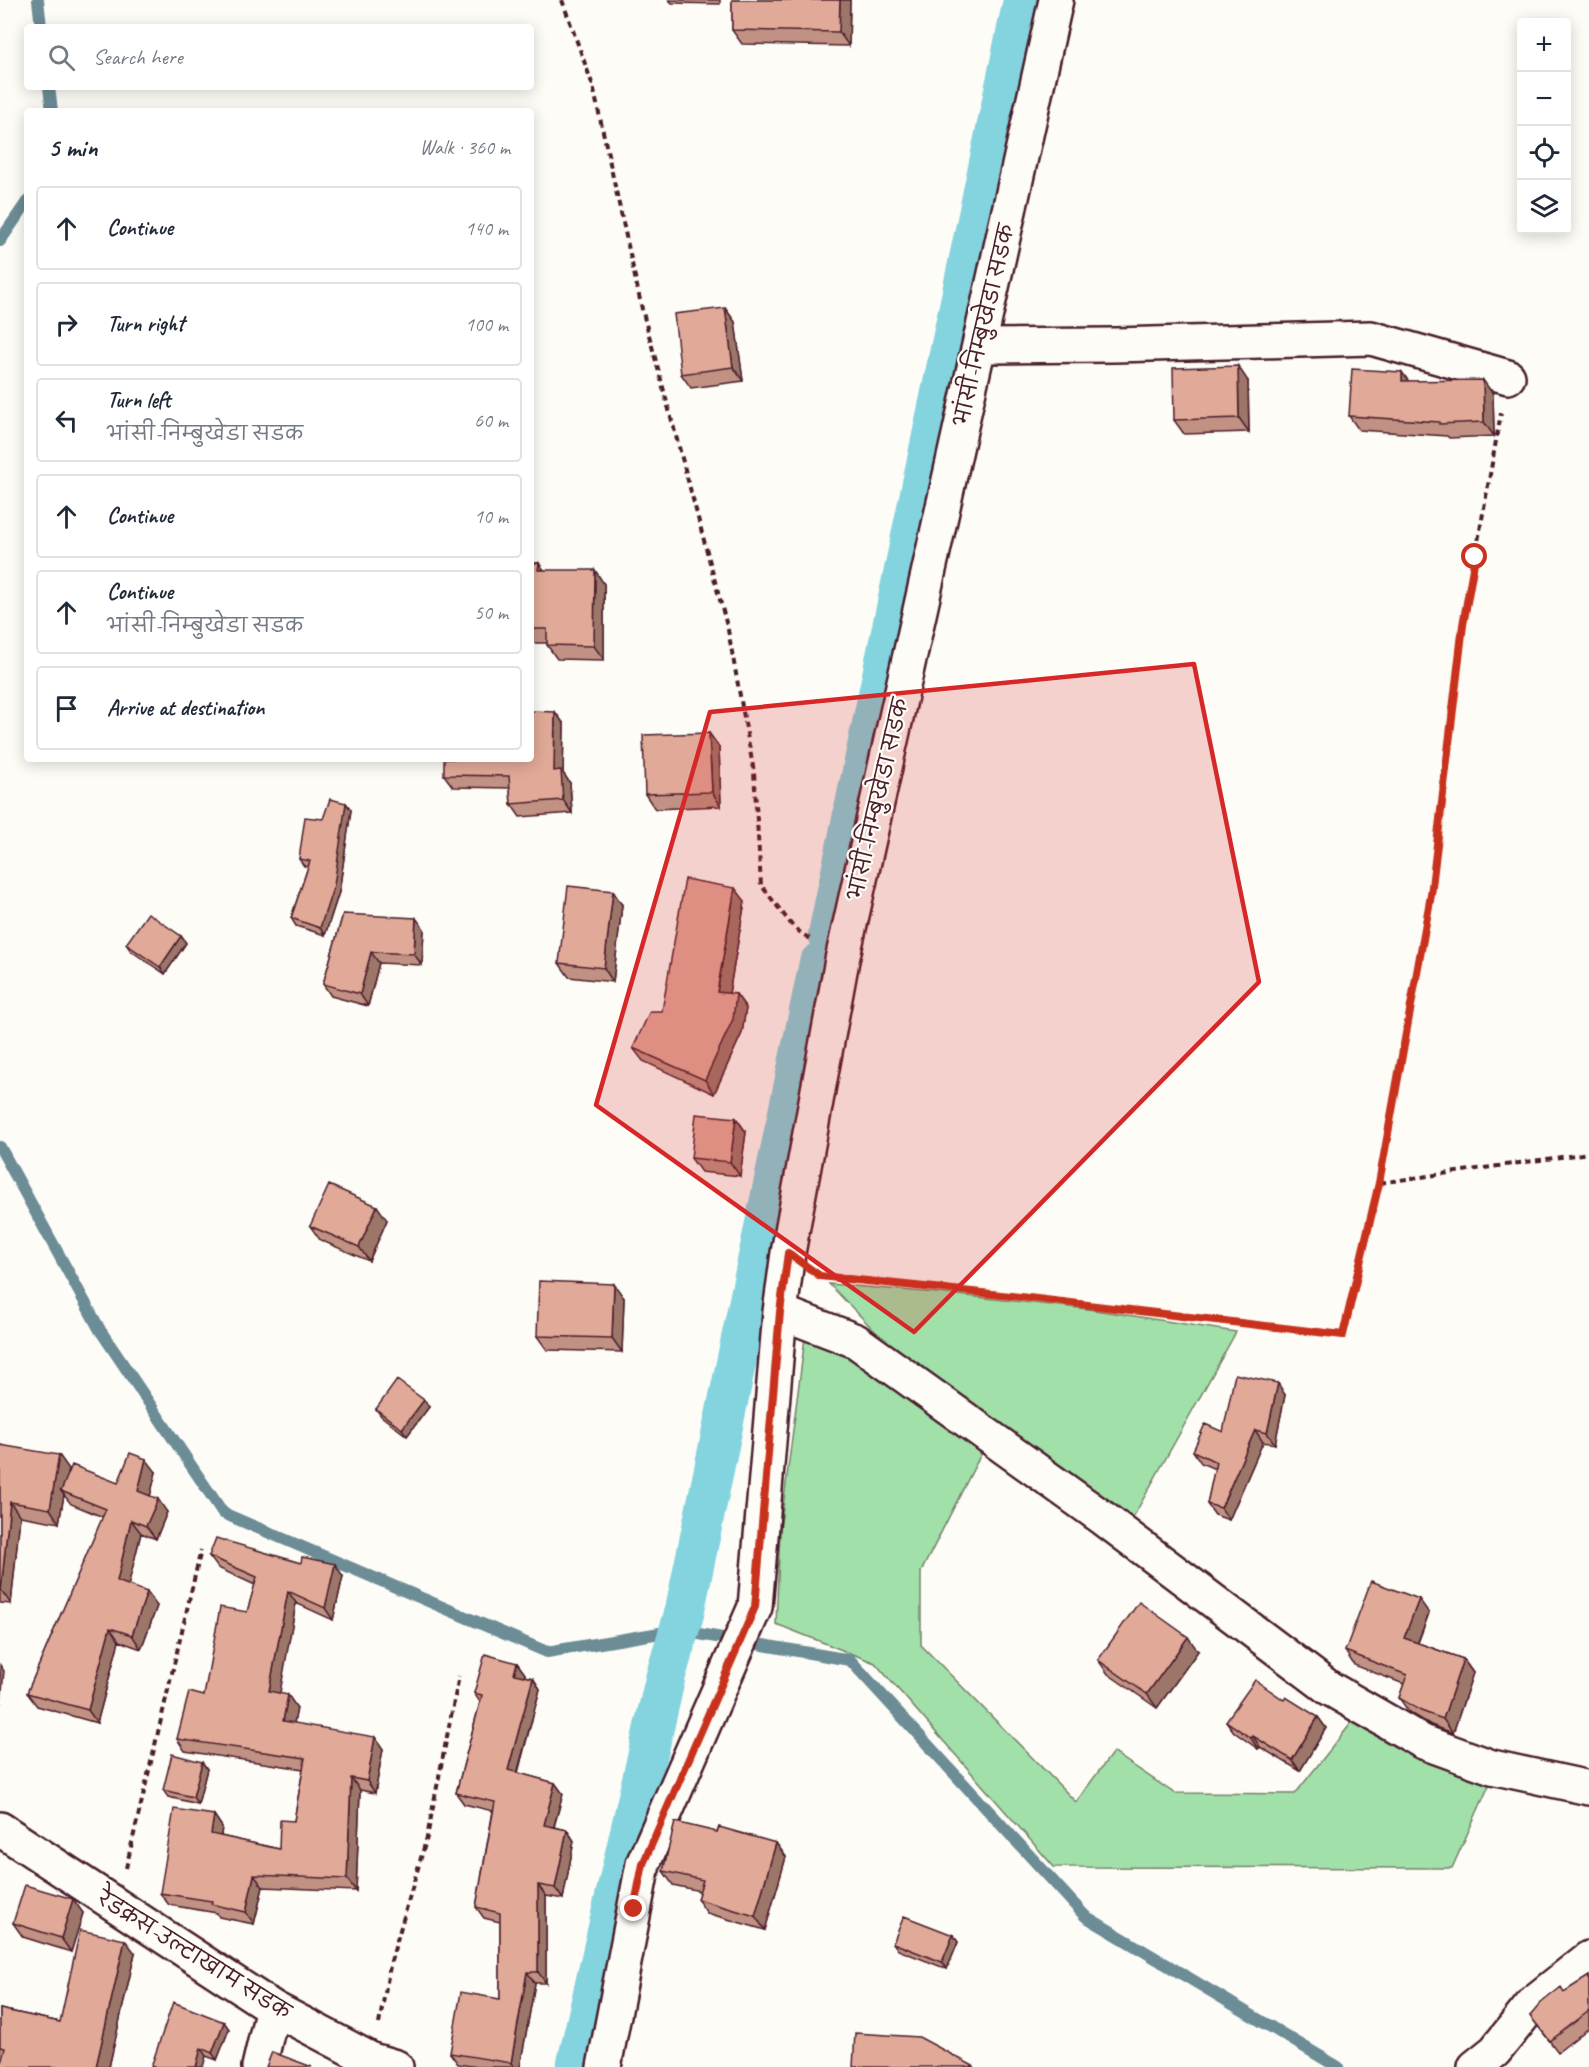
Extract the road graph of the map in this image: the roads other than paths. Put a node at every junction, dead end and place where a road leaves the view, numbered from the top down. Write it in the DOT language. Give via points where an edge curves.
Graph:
graph roads {
  1 [pos="1056,0"];
  2 [pos="979,346"];
  3 [pos="1508,377"];
  4 [pos="780,1312"];
  5 [pos="1589,1788"];
  6 [pos="1,1837"];
  7 [pos="1589,1958"];
  8 [pos="273,2008"];
  9 [pos="384,2063"];
  10 [pos="259,2067"];
  11 [pos="604,2067"];
  12 [pos="1474,2067"];
  1 -- 2 [label="street, भांसी-निम्बुखेडा सडक"];
  2 -- 3 [label="street" via="1371,338"];
  2 -- 4 [label="street, भांसी-निम्बुखेडा सडक" via="842,960"];
  4 -- 5 [label="street" via="856,1341 1103,1518 1329,1688 1423,1742 1492,1767"];
  4 -- 11 [label="street, भांसी-निम्बुखेडा सडक" via="755,1607 643,1864"];
  6 -- 8 [label="street, रेडक्रस-उल्टाखाम सडक" via="117,1906"];
  7 -- 12 [label="street" via="1535,2001 1495,2051"];
  8 -- 9 [label="street, रेडक्रस-उल्टाखाम सडक"];
  8 -- 10 [label="street"];
}
